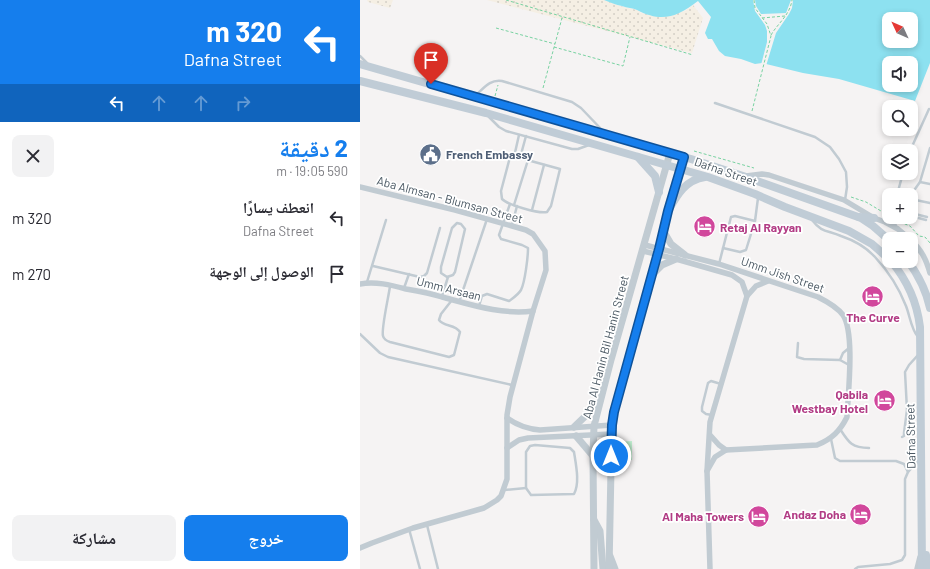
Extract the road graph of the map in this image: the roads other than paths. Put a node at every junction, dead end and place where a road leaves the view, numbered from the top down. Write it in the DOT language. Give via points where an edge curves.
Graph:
graph roads {
  1 [pos="360,56"];
  2 [pos="360,64"];
  3 [pos="372,68"];
  4 [pos="360,81"];
  5 [pos="475,96"];
  6 [pos="716,103"];
  7 [pos="929,109"];
  8 [pos="486,113"];
  9 [pos="606,134"];
  10 [pos="519,135"];
  11 [pos="526,136"];
  12 [pos="593,143"];
  13 [pos="913,144"];
  14 [pos="930,148"];
  15 [pos="670,153"];
  16 [pos="637,156"];
  17 [pos="514,157"];
  18 [pos="684,157"];
  19 [pos="520,158"];
  20 [pos="528,160"];
  21 [pos="544,164"];
  22 [pos="667,165"];
  23 [pos="680,168"];
  24 [pos="743,176"];
  25 [pos="708,177"];
  26 [pos="920,182"];
  27 [pos="930,184"];
  28 [pos="360,187"];
  29 [pos="916,188"];
  30 [pos="659,192"];
  31 [pos="759,196"];
  32 [pos="844,200"];
  33 [pos="918,200"];
  34 [pos="930,203"];
  35 [pos="510,204"];
  36 [pos="516,206"];
  37 [pos="532,210"];
  38 [pos="668,211"];
  39 [pos="810,216"];
  40 [pos="918,216"];
  41 [pos="856,217"];
  42 [pos="874,218"];
  43 [pos="487,219"];
  44 [pos="882,219"];
  45 [pos="927,219"];
  46 [pos="386,220"];
  47 [pos="755,220"];
  48 [pos="504,224"];
  49 [pos="893,224"];
  50 [pos="896,224"];
  51 [pos="512,226"];
  52 [pos="440,228"];
  53 [pos="898,229"];
  54 [pos="664,232"];
  55 [pos="901,232"];
  56 [pos="882,234"];
  57 [pos="644,248"];
  58 [pos="723,248"];
  59 [pos="918,248"];
  60 [pos="658,252"];
  61 [pos="882,253"];
  62 [pos="685,255"];
  63 [pos="676,259"];
  64 [pos="928,260"];
  65 [pos="719,264"];
  66 [pos="373,266"];
  67 [pos="897,268"];
  68 [pos="913,268"];
  69 [pos="930,273"];
  70 [pos="408,274"];
  71 [pos="651,276"];
  72 [pos="448,277"];
  73 [pos="768,281"];
  74 [pos="367,282"];
  75 [pos="360,284"];
  76 [pos="390,285"];
  77 [pos="404,288"];
  78 [pos="747,296"];
  79 [pos="442,297"];
  80 [pos="452,300"];
  81 [pos="459,302"];
  82 [pos="479,307"];
  83 [pos="930,308"];
  84 [pos="533,311"];
  85 [pos="360,334"];
  86 [pos="920,340"];
  87 [pos="798,343"];
  88 [pos="849,348"];
  89 [pos="920,354"];
  90 [pos="840,360"];
  91 [pos="849,365"];
  92 [pos="721,384"];
  93 [pos="513,385"];
  94 [pos="600,403"];
  95 [pos="712,415"];
  96 [pos="507,418"];
  97 [pos="612,425"];
  98 [pos="594,426"];
  99 [pos="574,427"];
  100 [pos="840,429"];
  101 [pos="611,434"];
  102 [pos="593,435"];
  103 [pos="710,435"];
  104 [pos="576,436"];
  105 [pos="902,437"];
  106 [pos="831,438"];
  107 [pos="507,448"];
  108 [pos="869,448"];
  109 [pos="726,450"];
  110 [pos="593,456"];
  111 [pos="922,456"];
  112 [pos="707,471"];
  113 [pos="908,472"];
  114 [pos="526,488"];
  115 [pos="504,490"];
  116 [pos="594,520"];
  117 [pos="426,524"];
  118 [pos="409,529"];
  119 [pos="360,548"];
  120 [pos="923,551"];
  121 [pos="609,555"];
  122 [pos="594,560"];
  123 [pos="420,569"];
  124 [pos="438,569"];
  125 [pos="591,569"];
  126 [pos="594,569"];
  127 [pos="603,569"];
  128 [pos="609,569"];
  129 [pos="615,569"];
  130 [pos="710,569"];
  131 [pos="855,569"];
  132 [pos="917,569"];
  133 [pos="922,569"];
  134 [pos="928,569"];
  1 -- 3 [label="lane"];
  2 -- 3 [label="main road, Dafna Street"];
  3 -- 5 [label="main road, Dafna Street"];
  4 -- 8 [label="main road, Dafna Street"];
  5 -- 9 [label="main road, Dafna Street"];
  5 -- 9 [label="lane" via="490,83 499,81 541,93 575,103"];
  6 -- 32 [label="lane" via="815,137 830,148 846,172 847,187"];
  7 -- 13 [label="lane"];
  8 -- 10 [label="lane" via="499,127"];
  8 -- 12 [label="main road, Dafna Street"];
  9 -- 15 [label="main road, Dafna Street"];
  10 -- 11 [label="lane"];
  10 -- 17 [label="lane"];
  11 -- 12 [label="lane" via="572,149"];
  11 -- 19 [label="lane"];
  12 -- 16 [label="main road, Dafna Street"];
  14 -- 26 [label="lane"];
  15 -- 18 [label="main road, Dafna Street"];
  15 -- 22 [label="street, Aba Al Hanin Bil Hanin Street"];
  16 -- 22 [label="main road, Dafna Street"];
  16 -- 30 [label="main road" via="655,176"];
  17 -- 19 [label="lane"];
  17 -- 35 [label="lane" via="510,158 501,196"];
  18 -- 23 [label="street"];
  18 -- 24 [label="main road, Dafna Street"];
  19 -- 20 [label="lane"];
  20 -- 21 [label="lane"];
  20 -- 36 [label="lane"];
  21 -- 37 [label="lane"];
  21 -- 37 [label="lane" via="560,169 551,206 544,213"];
  22 -- 23 [label="main road, Dafna Street"];
  22 -- 30 [label="street, Aba Al Hanin Bil Hanin Street"];
  23 -- 25 [label="main road, Dafna Street"];
  23 -- 38 [label="street"];
  24 -- 32 [label="street, Dafna Street" via="770,175"];
  24 -- 41 [label="main road, Dafna Street"];
  25 -- 31 [label="main road, Dafna Street"];
  25 -- 38 [label="main road" via="689,183"];
  26 -- 27 [label="lane"];
  26 -- 29 [label="lane"];
  28 -- 43 [label="street, Aba Almsan - Blumsan Street"];
  30 -- 57 [label="street, Aba Al Hanin Bil Hanin Street"];
  31 -- 39 [label="main road, Dafna Street"];
  31 -- 47 [label="lane"];
  32 -- 42 [label="street, Dafna Street"];
  33 -- 34 [label="lane"];
  35 -- 36 [label="lane"];
  35 -- 48 [label="lane"];
  36 -- 37 [label="lane"];
  36 -- 51 [label="lane"];
  38 -- 54 [label="street"];
  39 -- 61 [label="main road, Dafna Street" via="861,237"];
  39 -- 86 [label="lane" via="819,229 855,242 874,256 899,291 913,329"];
  40 -- 45 [label="lane"];
  41 -- 42 [label="main road"];
  41 -- 56 [label="main road, Dafna Street"];
  42 -- 44 [label="street, Dafna Street"];
  43 -- 48 [label="street, Aba Almsan - Blumsan Street"];
  43 -- 81 [label="lane"];
  46 -- 66 [label="lane"];
  47 -- 58 [label="lane" via="746,250 740,252"];
  47 -- 58 [label="lane" via="732,216"];
  48 -- 51 [label="street, Aba Almsan - Blumsan Street"];
  48 -- 82 [label="lane" via="499,235 502,239 528,248 521,290 509,301 487,294 482,296"];
  49 -- 53 [label="street, Dafna Street"];
  50 -- 53 [label="lane"];
  51 -- 84 [label="street, Aba Almsan - Blumsan Street" via="533,234 545,251 546,270"];
  52 -- 70 [label="lane" via="427,273 420,277"];
  53 -- 55 [label="street, Dafna Street"];
  54 -- 60 [label="street"];
  54 -- 62 [label="street" via="671,244"];
  57 -- 60 [label="street, Umm Jish Street"];
  57 -- 94 [label="street, Aba Al Hanin Bil Hanin Street"];
  58 -- 65 [label="lane"];
  59 -- 64 [label="street, Dafna Street"];
  60 -- 62 [label="street, Umm Jish Street"];
  60 -- 63 [label="street"];
  60 -- 71 [label="street"];
  62 -- 65 [label="street, Umm Jish Street"];
  63 -- 71 [label="street" via="662,264"];
  63 -- 78 [label="street" via="736,276 744,286"];
  64 -- 69 [label="street, Dafna Street"];
  65 -- 73 [label="street, Umm Jish Street"];
  66 -- 70 [label="lane"];
  66 -- 74 [label="lane"];
  67 -- 86 [label="main road, Dafna Street" via="914,300 919,318"];
  68 -- 83 [label="main road" via="924,286"];
  70 -- 77 [label="lane"];
  71 -- 97 [label="street"];
  72 -- 72 [label="lane" via="455,272 465,229 457,223 452,228 441,267 441,273"];
  72 -- 79 [label="lane"];
  73 -- 78 [label="street" via="756,286"];
  73 -- 88 [label="street, Umm Jish Street" via="818,297 836,309 847,325"];
  74 -- 75 [label="street, Umm Arsaan"];
  74 -- 76 [label="street, Umm Arsaan"];
  76 -- 77 [label="street, Umm Arsaan"];
  76 -- 80 [label="lane" via="383,338 386,341 449,357 454,355 460,332 439,320"];
  77 -- 79 [label="street, Umm Arsaan"];
  78 -- 92 [label="street"];
  79 -- 80 [label="street, Umm Arsaan"];
  80 -- 81 [label="street, Umm Arsaan"];
  81 -- 82 [label="street, Umm Arsaan"];
  82 -- 84 [label="street, Umm Arsaan" via="510,313"];
  84 -- 93 [label="street, Aba Almsan - Blumsan Street"];
  85 -- 93 [label="lane" via="388,357"];
  86 -- 89 [label="main road, Dafna Street"];
  87 -- 90 [label="lane" via="797,357"];
  88 -- 90 [label="lane"];
  88 -- 91 [label="street, Umm Jish Street"];
  89 -- 105 [label="lane" via="906,368 908,410"];
  89 -- 111 [label="main road, Dafna Street"];
  90 -- 91 [label="lane"];
  91 -- 100 [label="street, Umm Jish Street" via="847,417"];
  92 -- 95 [label="street"];
  92 -- 95 [label="lane" via="711,381 708,383 702,411"];
  93 -- 96 [label="street, Aba Almsan - Blumsan Street"];
  94 -- 98 [label="street, Aba Al Hanin Bil Hanin Street"];
  94 -- 99 [label="street"];
  95 -- 103 [label="street"];
  96 -- 99 [label="street" via="520,427 529,429"];
  96 -- 107 [label="street, Aba Almsan - Blumsan Street"];
  97 -- 98 [label="street"];
  97 -- 101 [label="street"];
  98 -- 99 [label="street"];
  98 -- 102 [label="street, Aba Al Hanin Bil Hanin Street"];
  100 -- 106 [label="street, Umm Jish Street"];
  100 -- 108 [label="lane" via="855,447"];
  101 -- 102 [label="street"];
  101 -- 121 [label="street"];
  102 -- 104 [label="street"];
  102 -- 110 [label="street, Aba Al Hanin Bil Hanin Street"];
  103 -- 109 [label="street"];
  103 -- 112 [label="street"];
  104 -- 107 [label="street" via="528,438 519,440"];
  104 -- 110 [label="street"];
  106 -- 109 [label="street, Umm Jish Street" via="817,445"];
  106 -- 113 [label="lane" via="835,458 840,461 896,461 904,464"];
  107 -- 115 [label="street, Aba Almsan - Blumsan Street" via="507,479"];
  109 -- 112 [label="street" via="715,457"];
  110 -- 116 [label="street, Aba Al Hanin Bil Hanin Street"];
  111 -- 113 [label="lane"];
  111 -- 120 [label="main road, Dafna Street"];
  112 -- 130 [label="street"];
  113 -- 131 [label="lane" via="905,479 905,554 902,560"];
  114 -- 114 [label="lane" via="526,452 530,446 573,450 577,476 574,494 531,495"];
  114 -- 115 [label="lane"];
  115 -- 117 [label="street" via="497,500 484,508"];
  116 -- 122 [label="street, Aba Al Hanin Bil Hanin Street"];
  116 -- 127 [label="street" via="600,530"];
  117 -- 118 [label="street"];
  117 -- 124 [label="lane"];
  118 -- 119 [label="street"];
  118 -- 123 [label="lane"];
  120 -- 132 [label="street"];
  120 -- 133 [label="main road, Dafna Street"];
  120 -- 134 [label="main road"];
  121 -- 128 [label="street"];
  121 -- 129 [label="street"];
  122 -- 125 [label="street"];
  122 -- 126 [label="street, Aba Al Hanin Bil Hanin Street"];
}
